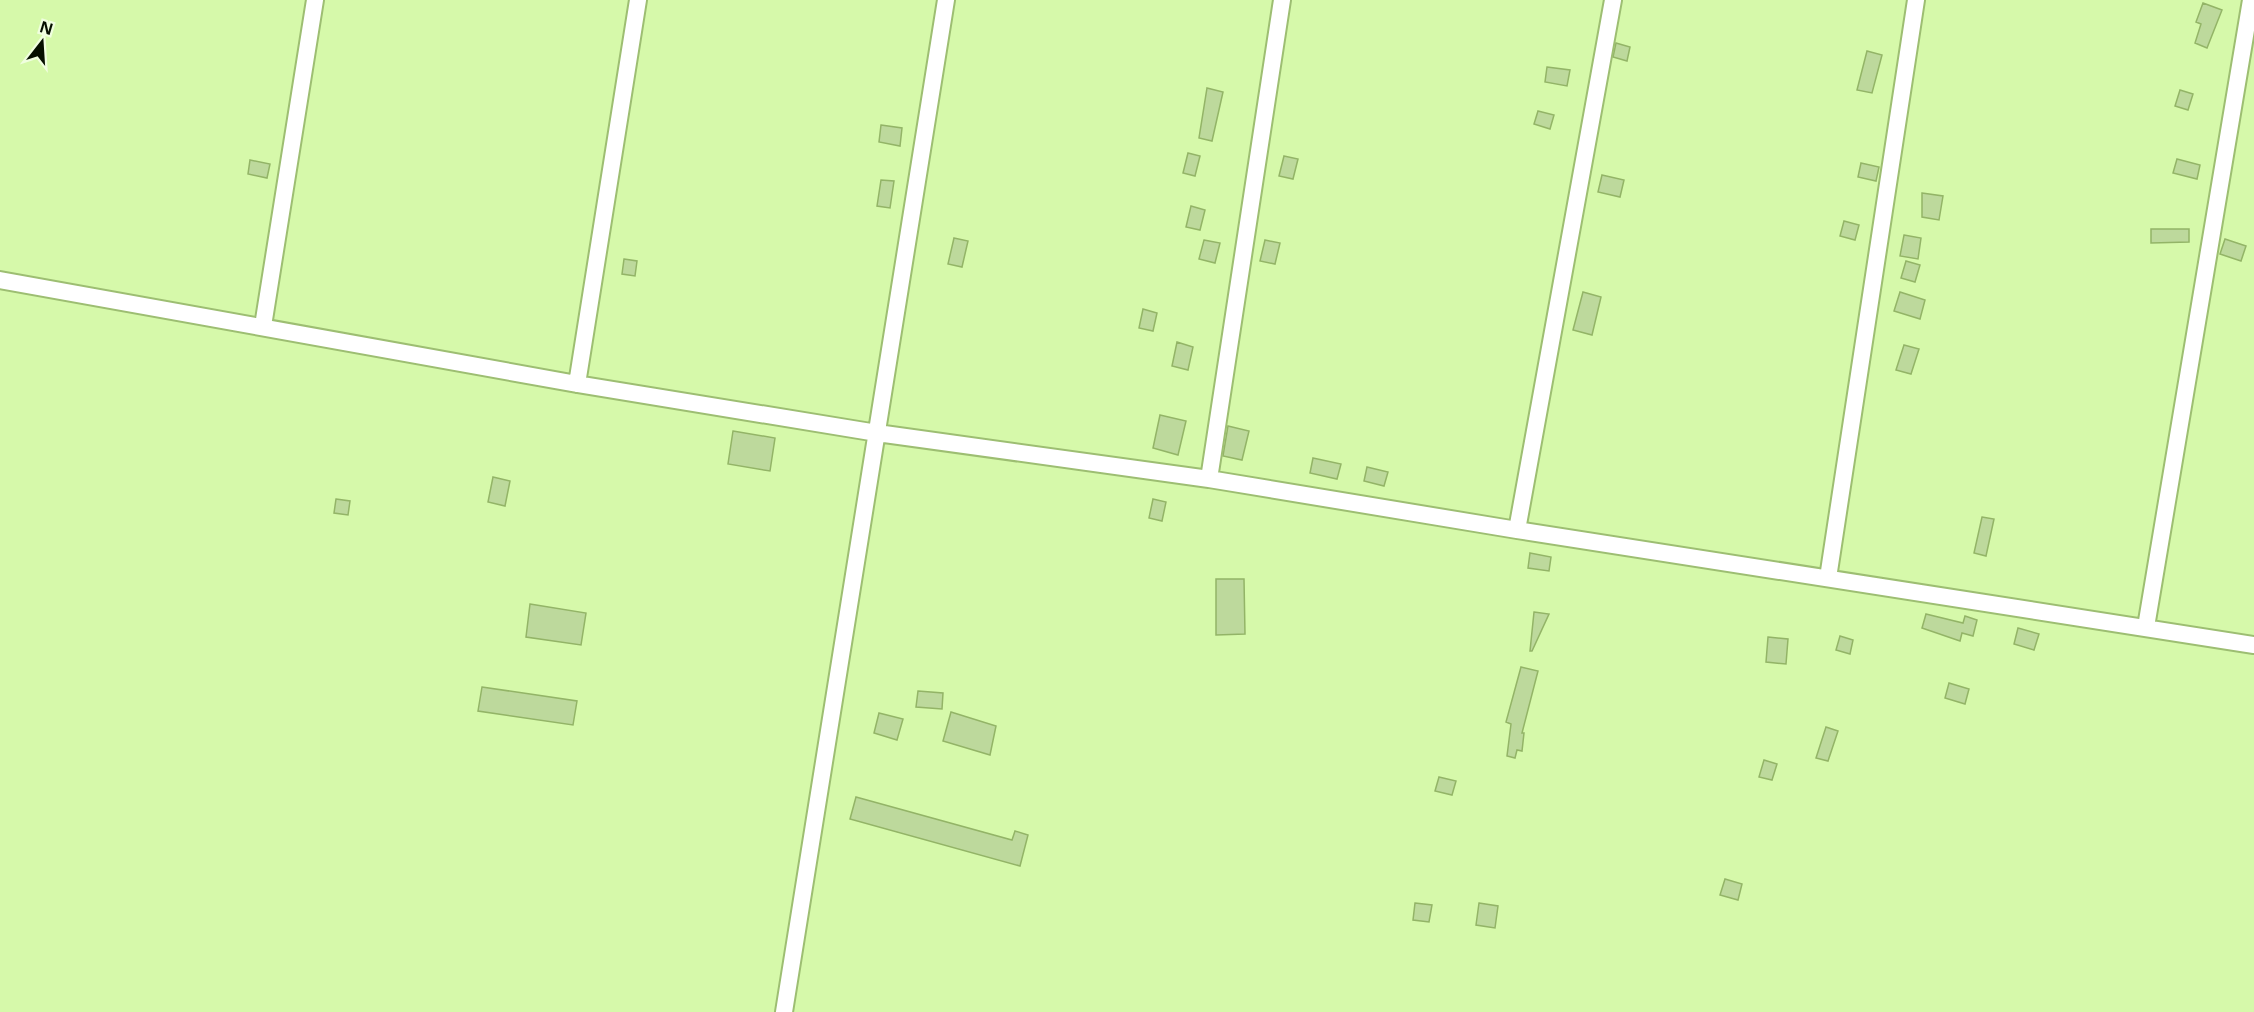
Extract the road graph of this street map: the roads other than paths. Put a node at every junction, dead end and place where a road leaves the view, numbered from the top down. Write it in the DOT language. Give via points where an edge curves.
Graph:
graph roads {
  1 [pos="315,0"];
  2 [pos="638,0"];
  3 [pos="946,0"];
  4 [pos="1282,0"];
  5 [pos="1613,0"];
  6 [pos="1916,0"];
  7 [pos="2251,0"];
  8 [pos="0,280"];
  9 [pos="263,326"];
  10 [pos="577,384"];
  11 [pos="877,433"];
  12 [pos="1209,479"];
  13 [pos="1517,530"];
  14 [pos="1828,578"];
  15 [pos="2146,627"];
  16 [pos="2254,645"];
  17 [pos="784,1012"];
  1 -- 9 [label="street"];
  2 -- 10 [label="street"];
  3 -- 11 [label="street"];
  4 -- 12 [label="street"];
  5 -- 13 [label="street"];
  6 -- 14 [label="street"];
  7 -- 15 [label="street"];
  8 -- 9 [label="street"];
  9 -- 10 [label="street"];
  10 -- 11 [label="street"];
  11 -- 12 [label="street"];
  11 -- 17 [label="street"];
  12 -- 13 [label="street"];
  13 -- 14 [label="street"];
  14 -- 15 [label="street"];
  15 -- 16 [label="street"];
}
